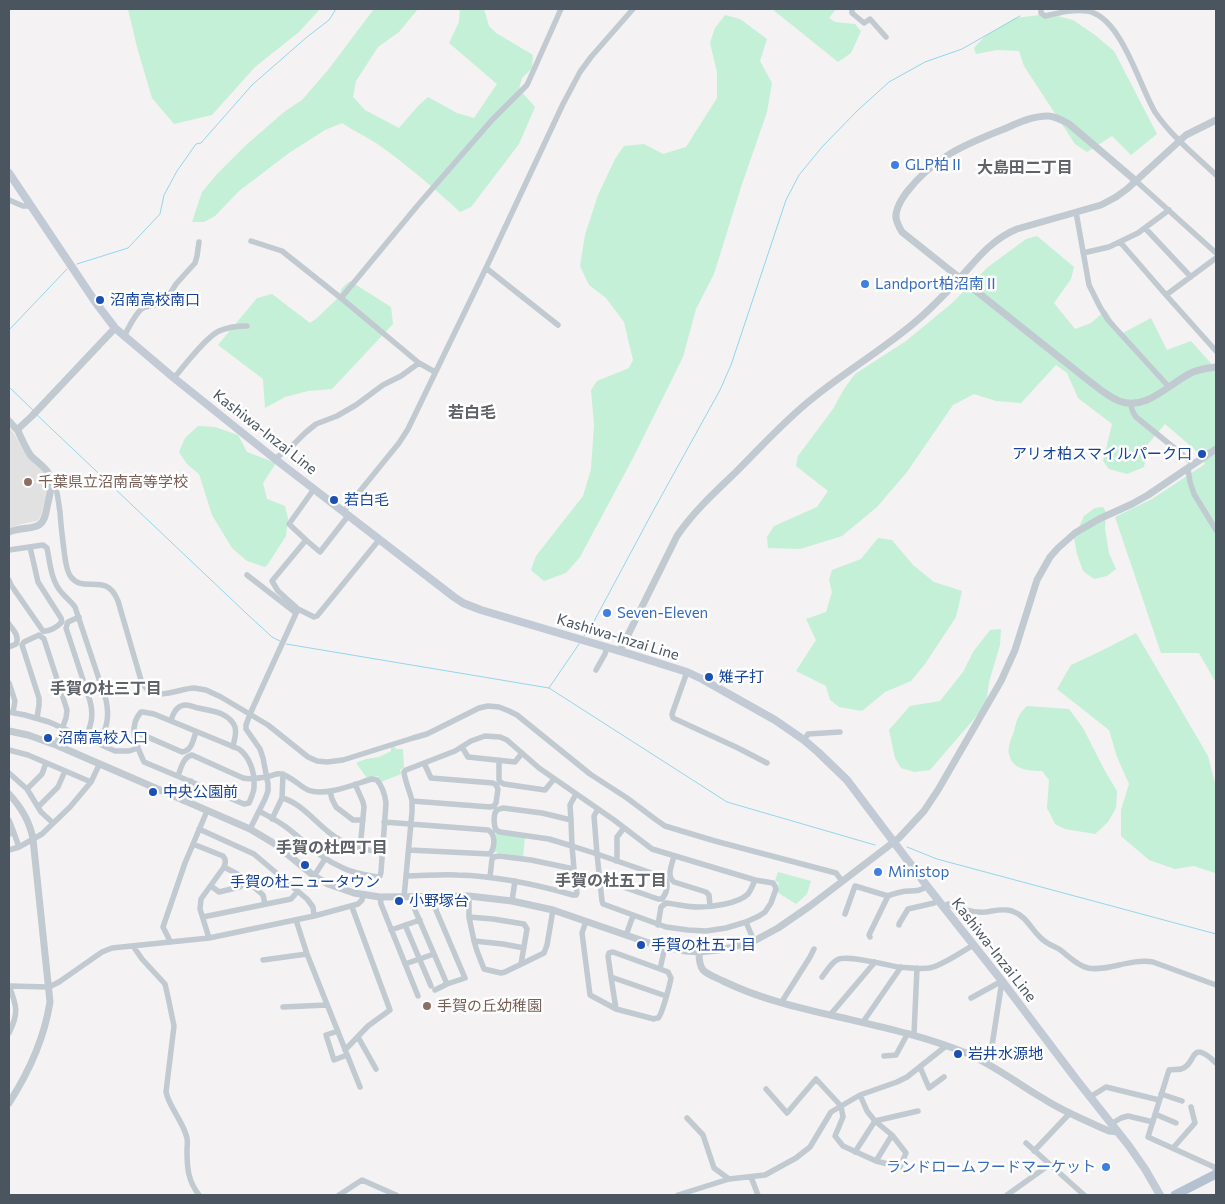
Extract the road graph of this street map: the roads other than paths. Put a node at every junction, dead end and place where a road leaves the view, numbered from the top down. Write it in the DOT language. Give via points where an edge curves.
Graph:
graph roads {
  1 [pos="561,9"];
  2 [pos="633,9"];
  3 [pos="852,9"];
  4 [pos="1041,9"];
  5 [pos="886,37"];
  6 [pos="1216,120"];
  7 [pos="1179,140"];
  8 [pos="9,173"];
  9 [pos="1216,175"];
  10 [pos="1136,181"];
  11 [pos="9,200"];
  12 [pos="30,206"];
  13 [pos="1168,210"];
  14 [pos="1076,212"];
  15 [pos="1145,228"];
  16 [pos="251,241"];
  17 [pos="199,242"];
  18 [pos="1120,242"];
  19 [pos="1084,253"];
  20 [pos="1216,253"];
  21 [pos="1216,258"];
  22 [pos="486,268"];
  23 [pos="1191,277"];
  24 [pos="960,278"];
  25 [pos="1166,295"];
  26 [pos="341,298"];
  27 [pos="558,325"];
  28 [pos="247,326"];
  29 [pos="115,328"];
  30 [pos="124,337"];
  31 [pos="1216,351"];
  32 [pos="419,363"];
  33 [pos="1216,367"];
  34 [pos="435,372"];
  35 [pos="174,378"];
  36 [pos="1169,387"];
  37 [pos="1130,403"];
  38 [pos="9,421"];
  39 [pos="18,432"];
  40 [pos="1216,449"];
  41 [pos="275,459"];
  42 [pos="1194,464"];
  43 [pos="1188,469"];
  44 [pos="51,477"];
  45 [pos="314,489"];
  46 [pos="346,514"];
  47 [pos="1216,530"];
  48 [pos="9,532"];
  49 [pos="306,540"];
  50 [pos="379,540"];
  51 [pos="30,546"];
  52 [pos="9,550"];
  53 [pos="248,575"];
  54 [pos="9,580"];
  55 [pos="297,611"];
  56 [pos="79,617"];
  57 [pos="9,624"];
  58 [pos="9,647"];
  59 [pos="607,647"];
  60 [pos="620,651"];
  61 [pos="596,670"];
  62 [pos="687,672"];
  63 [pos="9,683"];
  64 [pos="11,712"];
  65 [pos="250,714"];
  66 [pos="37,718"];
  67 [pos="171,720"];
  68 [pos="63,728"];
  69 [pos="9,731"];
  70 [pos="134,731"];
  71 [pos="196,732"];
  72 [pos="840,732"];
  73 [pos="86,738"];
  74 [pos="804,740"];
  75 [pos="100,744"];
  76 [pos="56,745"];
  77 [pos="233,747"];
  78 [pos="462,747"];
  79 [pos="138,748"];
  80 [pos="9,750"];
  81 [pos="522,753"];
  82 [pos="499,760"];
  83 [pos="46,763"];
  84 [pos="424,763"];
  85 [pos="767,763"];
  86 [pos="99,765"];
  87 [pos="66,771"];
  88 [pos="9,773"];
  89 [pos="283,774"];
  90 [pos="178,776"];
  91 [pos="268,776"];
  92 [pos="254,779"];
  93 [pos="554,779"];
  94 [pos="192,781"];
  95 [pos="91,782"];
  96 [pos="355,784"];
  97 [pos="27,789"];
  98 [pos="330,791"];
  99 [pos="9,794"];
  100 [pos="576,794"];
  101 [pos="282,798"];
  102 [pos="183,801"];
  103 [pos="412,801"];
  104 [pos="38,807"];
  105 [pos="598,809"];
  106 [pos="207,811"];
  107 [pos="259,811"];
  108 [pos="272,818"];
  109 [pos="9,820"];
  110 [pos="363,820"];
  111 [pos="571,820"];
  112 [pos="384,822"];
  113 [pos="53,823"];
  114 [pos="410,824"];
  115 [pos="624,828"];
  116 [pos="250,829"];
  117 [pos="199,830"];
  118 [pos="11,833"];
  119 [pos="33,839"];
  120 [pos="893,842"];
  121 [pos="193,844"];
  122 [pos="572,846"];
  123 [pos="19,847"];
  124 [pos="360,849"];
  125 [pos="9,850"];
  126 [pos="409,850"];
  127 [pos="382,852"];
  128 [pos="597,854"];
  129 [pos="674,856"];
  130 [pos="325,859"];
  131 [pos="616,861"];
  132 [pos="224,867"];
  133 [pos="574,869"];
  134 [pos="314,876"];
  135 [pos="406,876"];
  136 [pos="490,877"];
  137 [pos="600,879"];
  138 [pos="246,880"];
  139 [pos="754,880"];
  140 [pos="515,881"];
  141 [pos="842,881"];
  142 [pos="211,886"];
  143 [pos="927,886"];
  144 [pos="298,891"];
  145 [pos="363,895"];
  146 [pos="432,896"];
  147 [pos="469,896"];
  148 [pos="888,896"];
  149 [pos="380,897"];
  150 [pos="404,897"];
  151 [pos="413,897"];
  152 [pos="938,900"];
  153 [pos="512,901"];
  154 [pos="265,904"];
  155 [pos="710,906"];
  156 [pos="352,907"];
  157 [pos="944,907"];
  158 [pos="552,910"];
  159 [pos="845,914"];
  160 [pos="314,916"];
  161 [pos="469,916"];
  162 [pos="633,916"];
  163 [pos="203,917"];
  164 [pos="296,920"];
  165 [pos="420,920"];
  166 [pos="586,921"];
  167 [pos="746,922"];
  168 [pos="658,924"];
  169 [pos="405,925"];
  170 [pos="899,925"];
  171 [pos="391,930"];
  172 [pos="626,935"];
  173 [pos="870,937"];
  174 [pos="210,938"];
  175 [pos="474,941"];
  176 [pos="754,941"];
  177 [pos="170,942"];
  178 [pos="974,945"];
  179 [pos="133,946"];
  180 [pos="524,948"];
  181 [pos="664,948"];
  182 [pos="814,949"];
  183 [pos="699,952"];
  184 [pos="307,954"];
  185 [pos="434,954"];
  186 [pos="419,959"];
  187 [pos="263,960"];
  188 [pos="875,962"];
  189 [pos="405,964"];
  190 [pos="521,964"];
  191 [pos="900,967"];
  192 [pos="917,968"];
  193 [pos="660,969"];
  194 [pos="611,977"];
  195 [pos="822,977"];
  196 [pos="1002,980"];
  197 [pos="447,984"];
  198 [pos="1216,985"];
  199 [pos="9,986"];
  200 [pos="49,986"];
  201 [pos="418,996"];
  202 [pos="666,996"];
  203 [pos="970,998"];
  204 [pos="781,1003"];
  205 [pos="327,1005"];
  206 [pos="283,1007"];
  207 [pos="616,1009"];
  208 [pos="830,1015"];
  209 [pos="863,1022"];
  210 [pos="338,1031"];
  211 [pos="9,1033"];
  212 [pos="911,1033"];
  213 [pos="358,1037"];
  214 [pos="946,1046"];
  215 [pos="346,1053"];
  216 [pos="884,1056"];
  217 [pos="1216,1063"];
  218 [pos="990,1065"];
  219 [pos="920,1067"];
  220 [pos="376,1069"];
  221 [pos="944,1077"];
  222 [pos="360,1087"];
  223 [pos="766,1089"];
  224 [pos="860,1095"];
  225 [pos="1090,1097"];
  226 [pos="1160,1097"];
  227 [pos="1182,1102"];
  228 [pos="9,1103"];
  229 [pos="841,1106"];
  230 [pos="1191,1107"];
  231 [pos="918,1111"];
  232 [pos="1070,1113"];
  233 [pos="1155,1114"];
  234 [pos="687,1118"];
  235 [pos="875,1121"];
  236 [pos="1153,1122"];
  237 [pos="1176,1123"];
  238 [pos="1111,1124"];
  239 [pos="1118,1132"];
  240 [pos="892,1135"];
  241 [pos="1026,1144"];
  242 [pos="1173,1148"];
  243 [pos="1034,1151"];
  244 [pos="855,1152"];
  245 [pos="876,1161"];
  246 [pos="1049,1165"];
  247 [pos="1216,1170"];
  248 [pos="1216,1174"];
  249 [pos="751,1177"];
  250 [pos="729,1179"];
  251 [pos="199,1195"];
  252 [pos="339,1195"];
  253 [pos="396,1195"];
  254 [pos="678,1195"];
  255 [pos="758,1195"];
  256 [pos="1007,1195"];
  257 [pos="1084,1195"];
  258 [pos="1160,1195"];
  259 [pos="1175,1195"];
  1 -- 26 [label="street" via="527,85 492,120"];
  2 -- 22 [label="street" via="580,72"];
  3 -- 5 [label="street" via="852,13 864,23 870,19"];
  4 -- 7 [label="street" via="1045,16 1089,11 1107,21 1119,36 1154,110"];
  6 -- 7 [label="street"];
  7 -- 9 [label="street"];
  7 -- 10 [label="street"];
  8 -- 12 [label="main road, Kashiwa-Inzai Line"];
  10 -- 13 [label="street"];
  10 -- 14 [label="street" via="1101,205"];
  10 -- 24 [label="street" via="1069,124 1050,116 1028,119 957,148 912,186 901,200 896,218 902,232"];
  11 -- 12 [label="street"];
  12 -- 29 [label="main road, Kashiwa-Inzai Line"];
  13 -- 15 [label="street"];
  13 -- 20 [label="street"];
  14 -- 19 [label="street"];
  14 -- 24 [label="street" via="1007,233 989,246"];
  15 -- 18 [label="street"];
  15 -- 23 [label="street"];
  16 -- 26 [label="street" via="282,251"];
  17 -- 30 [label="street" via="195,263 164,302 139,312"];
  18 -- 19 [label="street"];
  18 -- 25 [label="street"];
  19 -- 36 [label="street" via="1089,285 1105,315"];
  21 -- 23 [label="street"];
  22 -- 27 [label="street"];
  22 -- 34 [label="street"];
  23 -- 25 [label="street"];
  24 -- 37 [label="street" via="1105,393"];
  24 -- 60 [label="street" via="913,324 802,408 690,518 677,536"];
  25 -- 31 [label="street"];
  26 -- 32 [label="street"];
  28 -- 35 [label="street" via="236,326 211,336"];
  29 -- 30 [label="main road, Kashiwa-Inzai Line"];
  29 -- 39 [label="street"];
  30 -- 35 [label="main road, Kashiwa-Inzai Line"];
  32 -- 34 [label="street"];
  32 -- 41 [label="street" via="356,406 316,424"];
  33 -- 36 [label="street" via="1193,372"];
  34 -- 46 [label="street" via="408,429"];
  35 -- 41 [label="main road, Kashiwa-Inzai Line"];
  36 -- 37 [label="street" via="1146,401"];
  37 -- 42 [label="street" via="1136,417"];
  38 -- 39 [label="street"];
  39 -- 44 [label="street" via="31,456"];
  40 -- 42 [label="street"];
  41 -- 45 [label="main road, Kashiwa-Inzai Line"];
  42 -- 43 [label="street"];
  43 -- 47 [label="street" via="1194,494"];
  43 -- 120 [label="street" via="1148,496 1075,532 1050,557 1037,580 1015,650 1001,682 931,802"];
  44 -- 48 [label="street" via="43,521"];
  44 -- 65 [label="street" via="56,489 69,574 76,582 102,584 113,590 145,688 160,695 200,689"];
  45 -- 46 [label="main road, Kashiwa-Inzai Line"];
  45 -- 49 [label="street" via="288,524"];
  46 -- 49 [label="street" via="320,552"];
  46 -- 50 [label="main road, Kashiwa-Inzai Line"];
  49 -- 55 [label="street" via="272,580"];
  50 -- 55 [label="street" via="317,616"];
  50 -- 59 [label="main road, Kashiwa-Inzai Line" via="458,600 472,607"];
  51 -- 52 [label="street"];
  51 -- 54 [label="street" via="38,582 61,618 59,626 42,631"];
  51 -- 56 [label="street" via="43,545 47,548 52,577 76,607"];
  53 -- 55 [label="street"];
  55 -- 65 [label="street"];
  56 -- 73 [label="street" via="68,622 66,628 92,711"];
  56 -- 75 [label="street" via="108,711"];
  57 -- 58 [label="street" via="18,640"];
  59 -- 60 [label="main road, Kashiwa-Inzai Line"];
  59 -- 61 [label="street"];
  60 -- 62 [label="main road, Kashiwa-Inzai Line"];
  62 -- 74 [label="main road, Kashiwa-Inzai Line" via="775,720"];
  62 -- 85 [label="street" via="673,718"];
  63 -- 64 [label="street" via="15,701"];
  64 -- 66 [label="street"];
  65 -- 91 [label="street" via="246,729 260,749"];
  65 -- 141 [label="street" via="308,757 332,762 427,734 479,708 494,706 505,709 520,717 590,774 666,826 836,873"];
  66 -- 68 [label="street"];
  66 -- 68 [label="street" via="39,698 22,645 38,634 44,639 66,705"];
  67 -- 70 [label="street" via="144,712 138,716"];
  67 -- 71 [label="street"];
  67 -- 77 [label="street" via="174,712 186,705 216,711 232,721 236,732"];
  68 -- 73 [label="street"];
  68 -- 76 [label="street"];
  69 -- 76 [label="street"];
  70 -- 71 [label="street" via="182,752 189,750"];
  70 -- 79 [label="street"];
  71 -- 77 [label="street"];
  72 -- 74 [label="street" via="808,734"];
  73 -- 75 [label="street"];
  74 -- 120 [label="main road, Kashiwa-Inzai Line" via="847,780"];
  75 -- 79 [label="street" via="115,751"];
  76 -- 86 [label="street"];
  77 -- 92 [label="street" via="249,760"];
  78 -- 81 [label="street" via="485,736 500,737"];
  78 -- 82 [label="street" via="468,757"];
  78 -- 84 [label="street"];
  79 -- 90 [label="street" via="144,762"];
  80 -- 83 [label="street"];
  81 -- 82 [label="street" via="515,762"];
  81 -- 93 [label="street"];
  82 -- 93 [label="street" via="499,780 504,784 545,790"];
  83 -- 87 [label="street"];
  83 -- 97 [label="street" via="42,774"];
  84 -- 103 [label="street" via="404,772"];
  84 -- 103 [label="street" via="431,778 493,783 498,789 496,803 490,807"];
  86 -- 95 [label="street"];
  86 -- 102 [label="street"];
  87 -- 95 [label="street"];
  87 -- 104 [label="street" via="58,787"];
  88 -- 97 [label="street"];
  89 -- 91 [label="street"];
  89 -- 98 [label="street" via="314,792"];
  89 -- 101 [label="street"];
  90 -- 92 [label="street" via="185,759 192,756 243,778"];
  90 -- 94 [label="street"];
  91 -- 92 [label="street"];
  91 -- 107 [label="street" via="268,792"];
  92 -- 94 [label="street" via="249,803 244,804"];
  93 -- 100 [label="street"];
  94 -- 102 [label="street"];
  95 -- 113 [label="street"];
  96 -- 98 [label="street"];
  96 -- 110 [label="street" via="363,802"];
  96 -- 112 [label="street" via="372,779 379,782 385,798"];
  97 -- 104 [label="street"];
  98 -- 110 [label="street" via="336,807 353,820"];
  99 -- 119 [label="street" via="21,809"];
  100 -- 105 [label="street"];
  100 -- 111 [label="street" via="570,805"];
  101 -- 108 [label="street"];
  101 -- 124 [label="street" via="307,813 331,834"];
  102 -- 106 [label="street"];
  103 -- 114 [label="street"];
  104 -- 113 [label="street"];
  105 -- 115 [label="street"];
  105 -- 128 [label="street" via="594,816"];
  106 -- 116 [label="street"];
  106 -- 117 [label="street"];
  107 -- 108 [label="street"];
  107 -- 116 [label="street"];
  108 -- 130 [label="street"];
  109 -- 118 [label="street"];
  110 -- 124 [label="street"];
  111 -- 122 [label="street"];
  111 -- 122 [label="street" via="503,808 496,812 494,826 500,832"];
  112 -- 114 [label="street"];
  112 -- 127 [label="street"];
  113 -- 119 [label="street"];
  114 -- 126 [label="street"];
  114 -- 126 [label="street" via="488,830 494,836 490,854"];
  115 -- 129 [label="street" via="652,849"];
  115 -- 131 [label="street" via="617,837"];
  116 -- 134 [label="street" via="275,844"];
  117 -- 121 [label="street"];
  117 -- 144 [label="street" via="254,854"];
  118 -- 123 [label="street"];
  119 -- 123 [label="street"];
  119 -- 200 [label="street"];
  120 -- 141 [label="street"];
  120 -- 143 [label="main road, Kashiwa-Inzai Line"];
  121 -- 132 [label="street" via="223,856 226,859"];
  121 -- 177 [label="street" via="163,927"];
  122 -- 128 [label="street"];
  122 -- 133 [label="street"];
  123 -- 125 [label="street"];
  124 -- 127 [label="street"];
  126 -- 135 [label="street"];
  127 -- 130 [label="street" via="381,872 376,877 342,868"];
  128 -- 131 [label="street"];
  128 -- 137 [label="street"];
  129 -- 139 [label="street"];
  129 -- 155 [label="street" via="671,880 706,892"];
  130 -- 134 [label="street"];
  131 -- 137 [label="street" via="666,879 668,884 662,899"];
  132 -- 138 [label="street"];
  132 -- 142 [label="street"];
  133 -- 136 [label="street" via="499,856 492,859"];
  133 -- 140 [label="street" via="578,893 573,896"];
  134 -- 145 [label="street" via="338,888"];
  135 -- 136 [label="street" via="456,874"];
  135 -- 150 [label="street"];
  136 -- 140 [label="street"];
  137 -- 162 [label="street" via="603,904"];
  138 -- 142 [label="street" via="240,887 219,892"];
  138 -- 154 [label="street" via="263,895"];
  139 -- 155 [label="street" via="744,897"];
  139 -- 167 [label="street" via="773,883 776,889 765,912"];
  140 -- 153 [label="street"];
  141 -- 176 [label="street" via="778,928"];
  142 -- 163 [label="street" via="202,899 200,909"];
  143 -- 148 [label="street" via="923,890"];
  143 -- 152 [label="main road, Kashiwa-Inzai Line"];
  144 -- 154 [label="street" via="292,899"];
  144 -- 160 [label="street" via="310,902"];
  145 -- 149 [label="street"];
  145 -- 156 [label="street" via="360,902"];
  146 -- 147 [label="street"];
  146 -- 151 [label="street"];
  146 -- 197 [label="street" via="465,978"];
  147 -- 153 [label="street"];
  147 -- 161 [label="street"];
  148 -- 159 [label="street" via="854,886"];
  148 -- 173 [label="street"];
  149 -- 150 [label="street"];
  149 -- 171 [label="street"];
  150 -- 151 [label="street"];
  151 -- 165 [label="street" via="412,903"];
  152 -- 157 [label="main road, Kashiwa-Inzai Line"];
  152 -- 170 [label="street" via="908,909"];
  153 -- 158 [label="street"];
  154 -- 163 [label="street"];
  155 -- 168 [label="street" via="666,903 661,907"];
  156 -- 160 [label="street"];
  156 -- 213 [label="street" via="390,1010"];
  157 -- 178 [label="main road, Kashiwa-Inzai Line"];
  157 -- 198 [label="street" via="948,904 972,912 1012,911 1026,919 1043,940 1080,965 1090,968 1153,962"];
  158 -- 166 [label="street"];
  158 -- 190 [label="street" via="544,952"];
  160 -- 164 [label="street"];
  161 -- 175 [label="street"];
  161 -- 180 [label="street" via="524,924 527,929"];
  162 -- 168 [label="street"];
  162 -- 172 [label="street"];
  163 -- 174 [label="street"];
  164 -- 174 [label="street"];
  164 -- 184 [label="street"];
  165 -- 169 [label="street"];
  165 -- 185 [label="street"];
  166 -- 172 [label="street"];
  166 -- 207 [label="street" via="582,933 590,995"];
  167 -- 168 [label="street" via="706,931"];
  167 -- 176 [label="street"];
  169 -- 171 [label="street"];
  169 -- 186 [label="street"];
  171 -- 189 [label="street"];
  172 -- 181 [label="street"];
  174 -- 177 [label="street"];
  175 -- 180 [label="street"];
  175 -- 190 [label="street" via="484,969 501,973"];
  176 -- 183 [label="street"];
  177 -- 179 [label="street"];
  178 -- 192 [label="street" via="934,966"];
  178 -- 196 [label="main road, Kashiwa-Inzai Line"];
  179 -- 200 [label="street" via="102,952"];
  179 -- 251 [label="street" via="165,984 174,1026 166,1092 188,1140 188,1174"];
  180 -- 190 [label="street"];
  181 -- 183 [label="street"];
  181 -- 193 [label="street"];
  182 -- 204 [label="street"];
  183 -- 204 [label="street" via="700,965 708,974 744,991"];
  184 -- 187 [label="street"];
  184 -- 205 [label="street"];
  185 -- 186 [label="street"];
  185 -- 197 [label="street"];
  186 -- 189 [label="street"];
  186 -- 197 [label="street" via="433,988"];
  188 -- 191 [label="street"];
  188 -- 195 [label="street" via="841,958"];
  188 -- 208 [label="street"];
  189 -- 201 [label="street"];
  191 -- 192 [label="street"];
  191 -- 209 [label="street"];
  192 -- 212 [label="street"];
  193 -- 194 [label="street" via="613,952 608,956"];
  193 -- 202 [label="street" via="668,972 671,978"];
  194 -- 202 [label="street"];
  194 -- 207 [label="street"];
  196 -- 203 [label="street"];
  196 -- 218 [label="street"];
  196 -- 225 [label="main road, Kashiwa-Inzai Line"];
  199 -- 200 [label="street"];
  199 -- 211 [label="street" via="17,1013"];
  200 -- 228 [label="street" via="48,1019 42,1038 28,1072"];
  202 -- 207 [label="street" via="658,1018"];
  204 -- 208 [label="street"];
  205 -- 206 [label="street"];
  205 -- 210 [label="street"];
  208 -- 209 [label="street"];
  209 -- 212 [label="street"];
  210 -- 215 [label="street"];
  210 -- 215 [label="street" via="326,1035 334,1060"];
  212 -- 214 [label="street"];
  212 -- 216 [label="street" via="896,1056"];
  213 -- 215 [label="street"];
  213 -- 220 [label="street"];
  214 -- 218 [label="street"];
  214 -- 219 [label="street"];
  215 -- 222 [label="street"];
  217 -- 226 [label="street" via="1208,1055 1195,1054 1186,1066 1169,1070"];
  218 -- 232 [label="street"];
  219 -- 221 [label="street" via="929,1088"];
  219 -- 224 [label="street" via="897,1082"];
  223 -- 229 [label="street" via="787,1113 816,1079"];
  224 -- 229 [label="street"];
  224 -- 235 [label="street"];
  225 -- 226 [label="street" via="1106,1087"];
  225 -- 238 [label="main road, Kashiwa-Inzai Line"];
  226 -- 227 [label="street"];
  226 -- 233 [label="street"];
  229 -- 244 [label="street" via="842,1117 835,1136 843,1146"];
  229 -- 249 [label="street" via="831,1112 810,1147 765,1175"];
  230 -- 242 [label="street" via="1195,1124"];
  231 -- 235 [label="street"];
  232 -- 239 [label="street"];
  232 -- 243 [label="street"];
  233 -- 236 [label="street"];
  233 -- 237 [label="street"];
  234 -- 250 [label="street" via="703,1135 714,1168"];
  235 -- 240 [label="street"];
  235 -- 244 [label="street"];
  236 -- 238 [label="street" via="1128,1116"];
  236 -- 242 [label="street" via="1148,1137"];
  238 -- 239 [label="main road, Kashiwa-Inzai Line"];
  239 -- 258 [label="main road, Kashiwa-Inzai Line"];
  240 -- 245 [label="street"];
  240 -- 245 [label="street" via="906,1153 900,1167"];
  241 -- 243 [label="street"];
  242 -- 247 [label="street"];
  243 -- 246 [label="street"];
  244 -- 245 [label="street"];
  246 -- 256 [label="street"];
  246 -- 257 [label="street"];
  248 -- 259 [label="main road"];
  249 -- 250 [label="street"];
  249 -- 255 [label="street"];
  250 -- 254 [label="street"];
  252 -- 253 [label="street" via="362,1180"];
}
